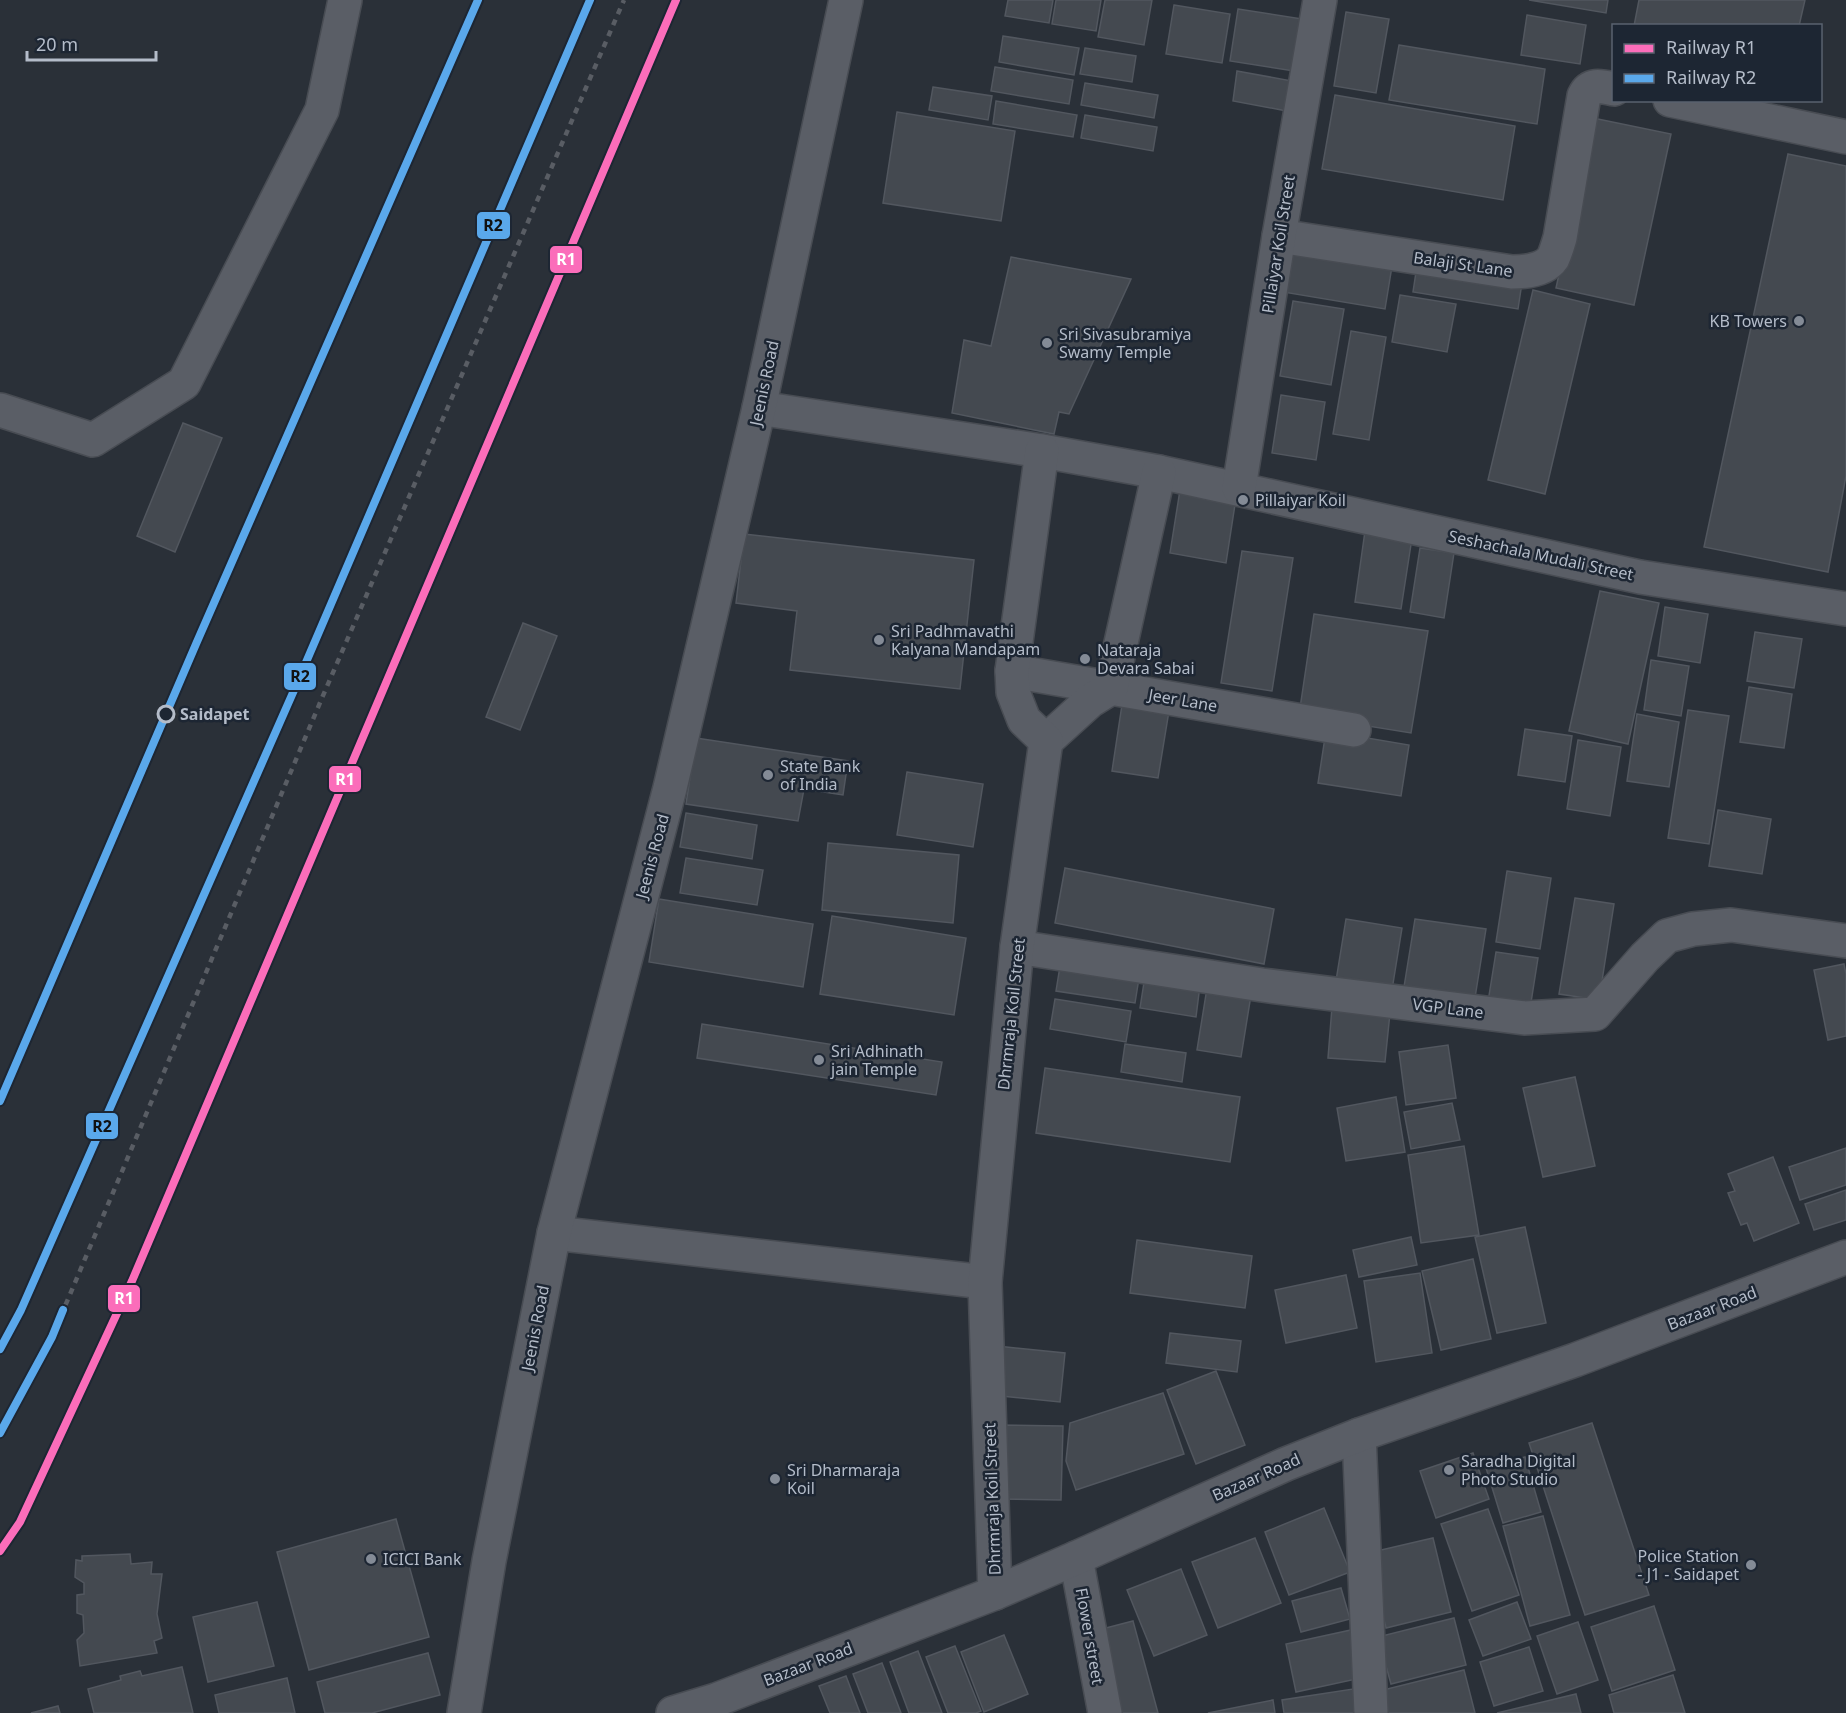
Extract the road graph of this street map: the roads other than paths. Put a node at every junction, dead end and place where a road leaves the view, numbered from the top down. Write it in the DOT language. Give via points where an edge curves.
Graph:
graph roads {
  1 [pos="345,0"];
  2 [pos="846,0"];
  3 [pos="1320,0"];
  4 [pos="1612,89"];
  5 [pos="1680,102"];
  6 [pos="1846,137"];
  7 [pos="1279,236"];
  8 [pos="759,408"];
  9 [pos="0,410"];
  10 [pos="1042,451"];
  11 [pos="1159,472"];
  12 [pos="1239,488"];
  13 [pos="1846,609"];
  14 [pos="1012,671"];
  15 [pos="1111,688"];
  16 [pos="1354,730"];
  17 [pos="1046,741"];
  18 [pos="1846,941"];
  19 [pos="1017,947"];
  20 [pos="554,1233"];
  21 [pos="1846,1257"];
  22 [pos="985,1282"];
  23 [pos="1359,1435"];
  24 [pos="1076,1558"];
  25 [pos="995,1593"];
  26 [pos="717,1706"];
  27 [pos="464,1713"];
  28 [pos="673,1713"];
  29 [pos="1105,1713"];
  30 [pos="1371,1713"];
  1 -- 9 [label="street" via="322,110 184,383 93,440"];
  2 -- 8 [label="street, Jeenis Road"];
  3 -- 7 [label="street, Pillaiyar Koil Street"];
  4 -- 7 [label="street, Balaji St Lane" via="1592,87 1584,96 1560,238 1552,259 1541,267 1512,272"];
  5 -- 6 [label="street"];
  7 -- 12 [label="street, Pillaiyar Koil Street"];
  8 -- 10 [label="street, Seshachala Mudali Street"];
  8 -- 20 [label="street, Jeenis Road" via="670,788"];
  10 -- 11 [label="street, Seshachala Mudali Street"];
  10 -- 14 [label="street"];
  11 -- 12 [label="street, Seshachala Mudali Street"];
  11 -- 15 [label="street"];
  12 -- 13 [label="street, Seshachala Mudali Street" via="1640,577"];
  14 -- 15 [label="street, Jeer Lane"];
  14 -- 17 [label="street" via="1013,692 1024,720"];
  15 -- 16 [label="street, Jeer Lane"];
  15 -- 17 [label="street" via="1090,701"];
  17 -- 19 [label="street, Dhrmraja Koil Street"];
  18 -- 19 [label="street, VGP Lane" via="1731,925 1693,929 1667,936 1595,1014 1524,1018 1262,985"];
  19 -- 22 [label="street, Dhrmraja Koil Street"];
  20 -- 22 [label="street"];
  20 -- 27 [label="street, Jeenis Road" via="489,1561"];
  21 -- 23 [label="street, Bazaar Road" via="1575,1360"];
  22 -- 25 [label="street, Dhrmraja Koil Street"];
  23 -- 24 [label="street, Bazaar Road"];
  23 -- 30 [label="street"];
  24 -- 25 [label="street, Bazaar Road"];
  24 -- 29 [label="street, Flower street"];
  25 -- 26 [label="street, Bazaar Road"];
  26 -- 28 [label="street, Bazaar Road"];
}
